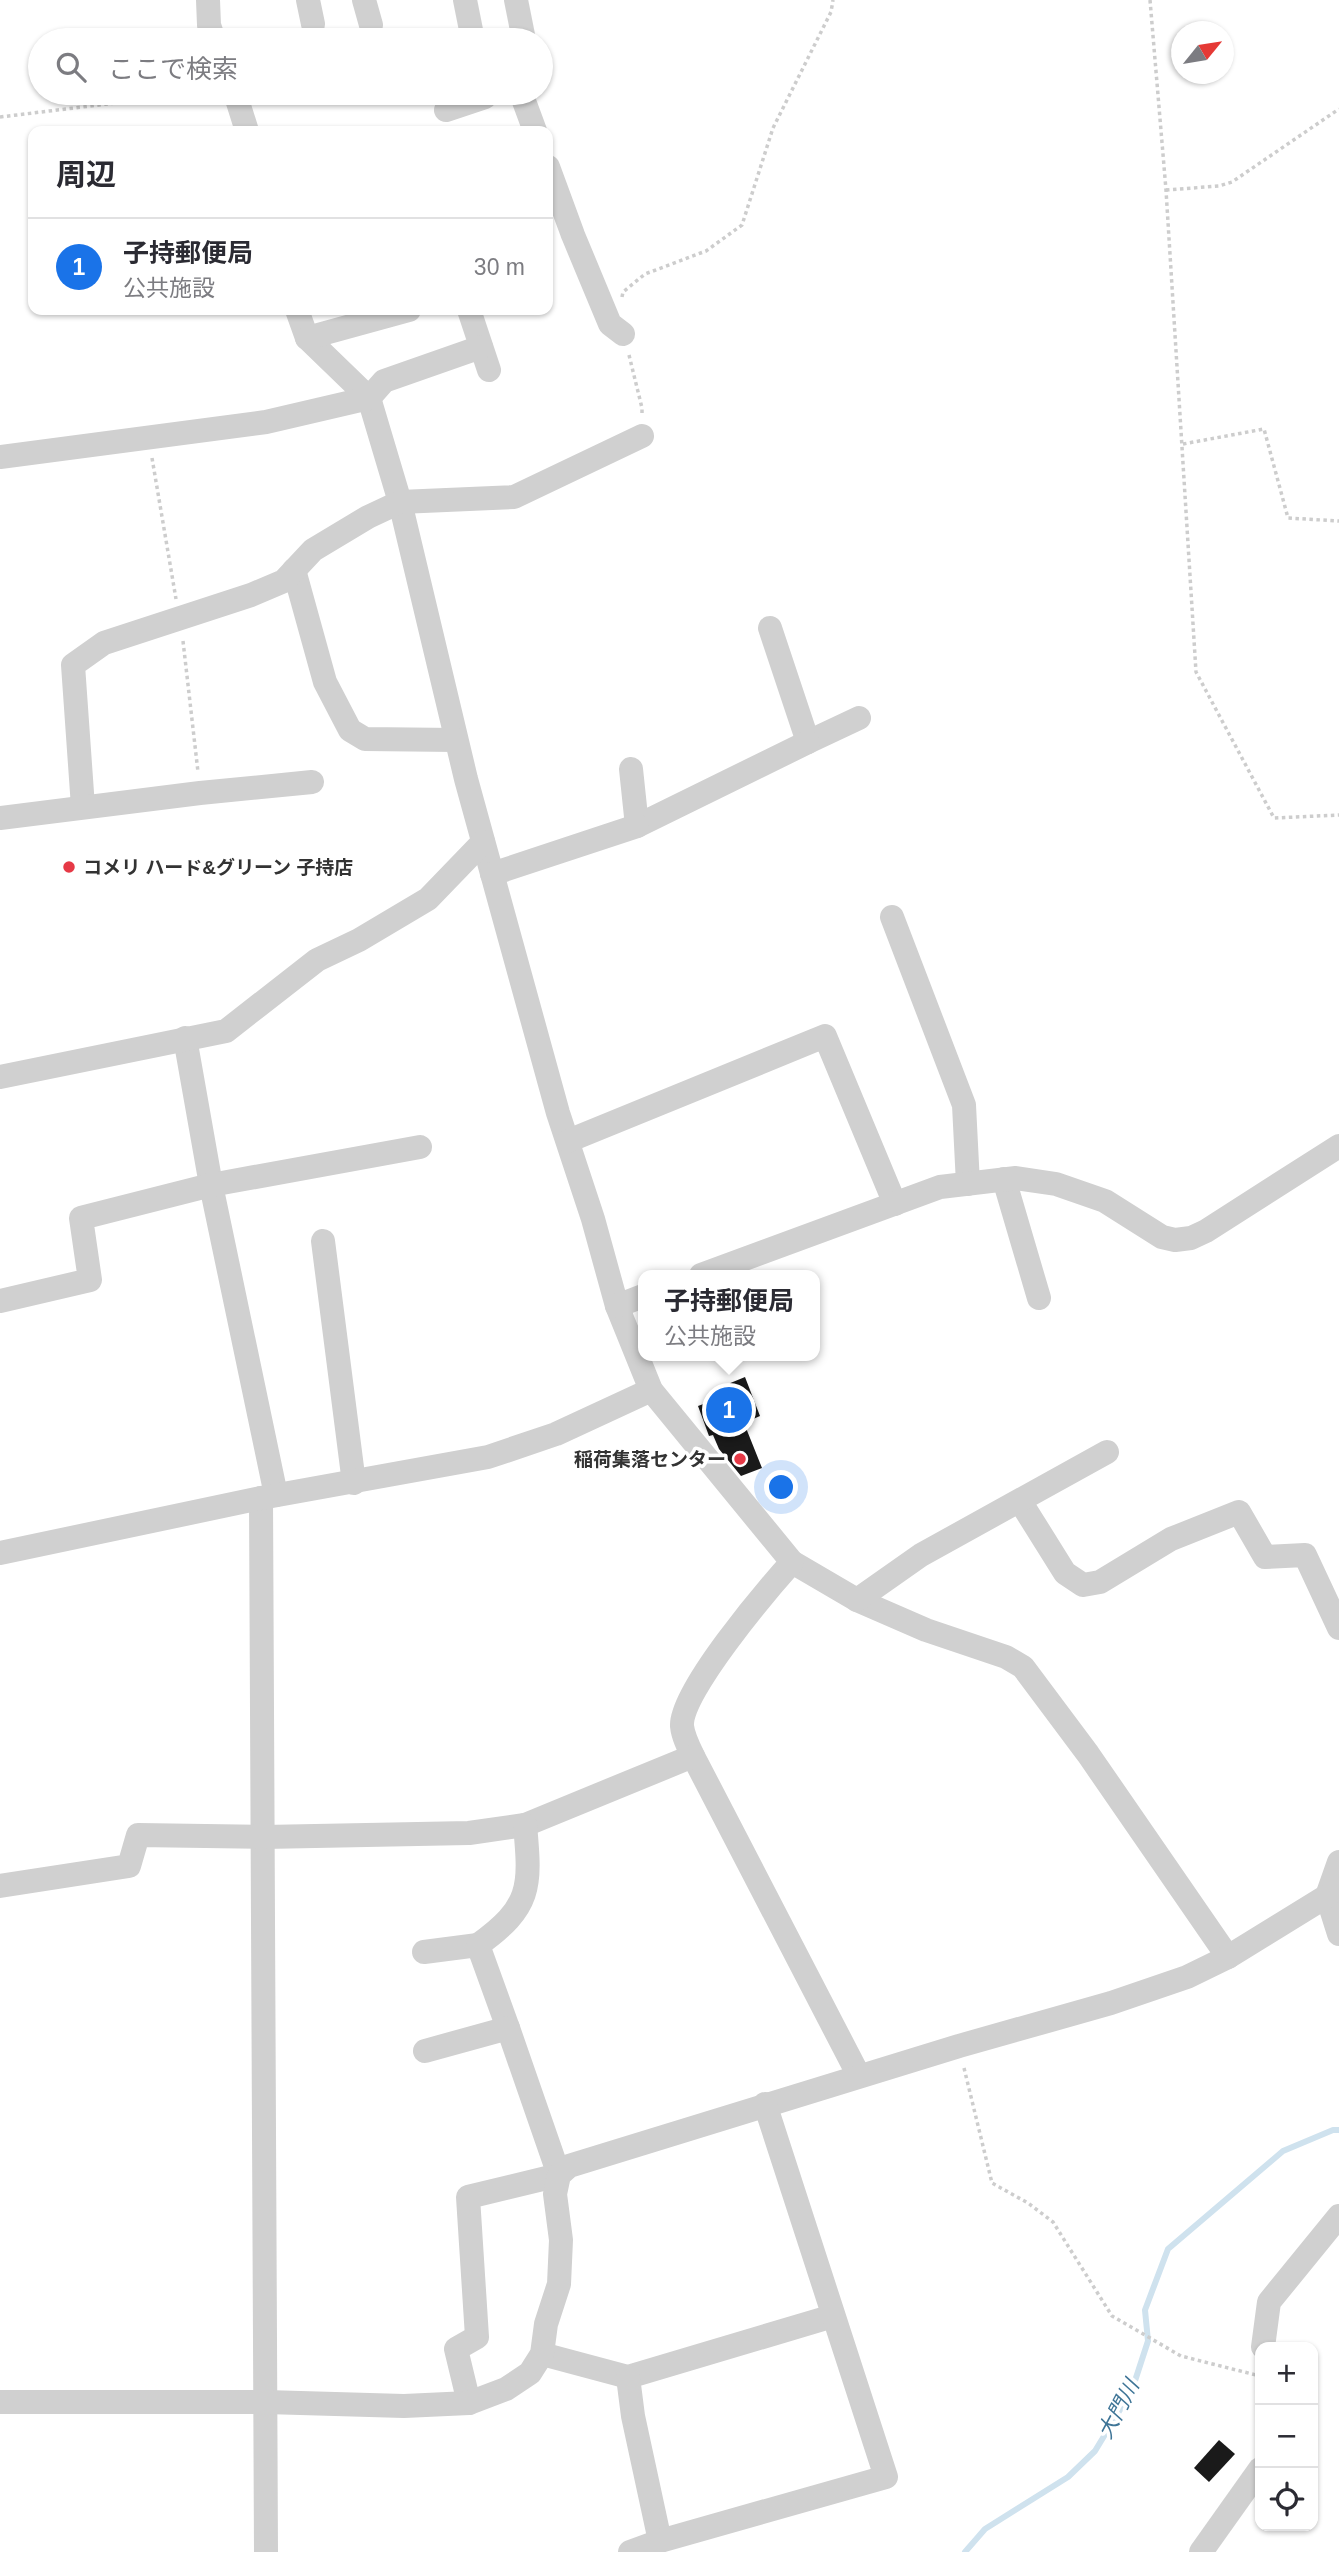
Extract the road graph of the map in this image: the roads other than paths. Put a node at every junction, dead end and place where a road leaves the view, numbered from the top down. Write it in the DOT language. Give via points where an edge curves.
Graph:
graph roads {
  1 [pos="208,0"];
  2 [pos="364,0"];
  3 [pos="465,0"];
  4 [pos="516,0"];
  5 [pos="370,25"];
  6 [pos="210,28"];
  7 [pos="471,28"];
  8 [pos="522,28"];
  9 [pos="239,105"];
  10 [pos="460,105"];
  11 [pos="525,105"];
  12 [pos="446,110"];
  13 [pos="245,126"];
  14 [pos="533,126"];
  15 [pos="553,181"];
  16 [pos="299,315"];
  17 [pos="391,315"];
  18 [pos="470,315"];
  19 [pos="623,334"];
  20 [pos="307,338"];
  21 [pos="369,398"];
  22 [pos="642,436"];
  23 [pos="0,457"];
  24 [pos="400,502"];
  25 [pos="295,570"];
  26 [pos="770,628"];
  27 [pos="859,718"];
  28 [pos="456,740"];
  29 [pos="808,742"];
  30 [pos="631,769"];
  31 [pos="312,782"];
  32 [pos="83,807"];
  33 [pos="0,818"];
  34 [pos="637,826"];
  35 [pos="483,842"];
  36 [pos="492,874"];
  37 [pos="892,917"];
  38 [pos="185,1038"];
  39 [pos="0,1077"];
  40 [pos="568,1141"];
  41 [pos="1339,1146"];
  42 [pos="420,1147"];
  43 [pos="1004,1179"];
  44 [pos="968,1184"];
  45 [pos="211,1185"];
  46 [pos="895,1204"];
  47 [pos="323,1241"];
  48 [pos="715,1270"];
  49 [pos="638,1298"];
  50 [pos="1039,1298"];
  51 [pos="0,1301"];
  52 [pos="617,1306"];
  53 [pos="638,1358"];
  54 [pos="639,1361"];
  55 [pos="651,1391"];
  56 [pos="1107,1452"];
  57 [pos="354,1483"];
  58 [pos="268,1497"];
  59 [pos="1020,1501"];
  60 [pos="0,1553"];
  61 [pos="792,1562"];
  62 [pos="857,1600"];
  63 [pos="1339,1628"];
  64 [pos="692,1756"];
  65 [pos="525,1825"];
  66 [pos="264,1837"];
  67 [pos="1339,1862"];
  68 [pos="0,1886"];
  69 [pos="1327,1896"];
  70 [pos="1339,1934"];
  71 [pos="478,1945"];
  72 [pos="424,1952"];
  73 [pos="1228,1957"];
  74 [pos="508,2028"];
  75 [pos="425,2051"];
  76 [pos="859,2076"];
  77 [pos="765,2104"];
  78 [pos="559,2175"];
  79 [pos="1339,2216"];
  80 [pos="833,2316"];
  81 [pos="1265,2342"];
  82 [pos="542,2354"];
  83 [pos="628,2377"];
  84 [pos="0,2402"];
  85 [pos="265,2402"];
  86 [pos="469,2403"];
  87 [pos="1255,2476"];
  88 [pos="660,2541"];
  89 [pos="266,2552"];
  90 [pos="630,2552"];
  91 [pos="1201,2552"];
  1 -- 6 [label="street"];
  2 -- 5 [label="street"];
  3 -- 7 [label="street"];
  4 -- 8 [label="street"];
  9 -- 13 [label="street"];
  10 -- 12 [label="street"];
  11 -- 14 [label="street"];
  15 -- 19 [label="street" via="610,324"];
  16 -- 20 [label="street"];
  17 -- 20 [label="street"];
  18 -- 21 [label="street" via="485,359 384,381"];
  20 -- 21 [label="street"];
  21 -- 23 [label="street" via="266,422"];
  21 -- 24 [label="street"];
  22 -- 24 [label="street" via="514,497"];
  24 -- 25 [label="street" via="313,550"];
  24 -- 28 [label="street"];
  25 -- 28 [label="street" via="325,682 350,730 365,739"];
  25 -- 32 [label="street" via="284,581 251,595 104,643 73,665"];
  26 -- 29 [label="street"];
  27 -- 29 [label="street"];
  28 -- 35 [label="street"];
  29 -- 34 [label="street"];
  30 -- 34 [label="street"];
  31 -- 32 [label="street"];
  32 -- 33 [label="street"];
  34 -- 36 [label="street"];
  35 -- 36 [label="street"];
  35 -- 38 [label="street" via="428,899 317,960 226,1031"];
  36 -- 40 [label="street"];
  37 -- 44 [label="street" via="964,1105"];
  38 -- 39 [label="street"];
  38 -- 45 [label="street"];
  40 -- 46 [label="street" via="825,1036"];
  40 -- 52 [label="street"];
  41 -- 43 [label="street" via="1206,1231 1175,1240 1162,1237 1105,1201 1056,1184"];
  42 -- 45 [label="street"];
  43 -- 44 [label="street"];
  43 -- 50 [label="street"];
  44 -- 46 [label="street" via="940,1187"];
  45 -- 51 [label="street" via="81,1218 90,1280"];
  45 -- 58 [label="street"];
  46 -- 48 [label="street"];
  47 -- 57 [label="street"];
  49 -- 52 [label="street"];
  52 -- 53 [label="street"];
  54 -- 55 [label="street"];
  55 -- 57 [label="street" via="556,1434 488,1457"];
  55 -- 61 [label="street"];
  56 -- 59 [label="street"];
  57 -- 58 [label="street"];
  58 -- 60 [label="street"];
  58 -- 66 [label="street"];
  59 -- 62 [label="street" via="921,1555"];
  59 -- 63 [label="street" via="1065,1573 1083,1586 1100,1582 1171,1538 1238,1512 1265,1557 1305,1555"];
  61 -- 62 [label="street"];
  61 -- 64 [label="street" via="742,1621 693,1691 682,1724"];
  62 -- 73 [label="street" via="1023,1667"];
  64 -- 65 [label="street"];
  64 -- 76 [label="street"];
  65 -- 66 [label="street" via="468,1833"];
  65 -- 71 [label="street" via="528,1884 520,1907"];
  66 -- 68 [label="street" via="138,1835 129,1867"];
  66 -- 85 [label="street"];
  67 -- 69 [label="street"];
  69 -- 70 [label="street"];
  69 -- 73 [label="street"];
  71 -- 72 [label="street"];
  71 -- 74 [label="street"];
  73 -- 76 [label="street" via="1149,1990"];
  74 -- 75 [label="street"];
  74 -- 78 [label="street"];
  76 -- 77 [label="street"];
  77 -- 78 [label="street" via="569,2166"];
  77 -- 80 [label="street"];
  78 -- 82 [label="street" via="555,2194 561,2240 559,2284"];
  78 -- 86 [label="street" via="468,2197 477,2337 456,2348"];
  79 -- 81 [label="street" via="1269,2302"];
  80 -- 83 [label="street"];
  80 -- 88 [label="street" via="886,2477"];
  82 -- 83 [label="street"];
  82 -- 86 [label="street" via="530,2373 506,2389"];
  83 -- 88 [label="street"];
  84 -- 85 [label="street"];
  85 -- 86 [label="street"];
  85 -- 89 [label="street"];
  87 -- 91 [label="street"];
  88 -- 90 [label="street"];
}
